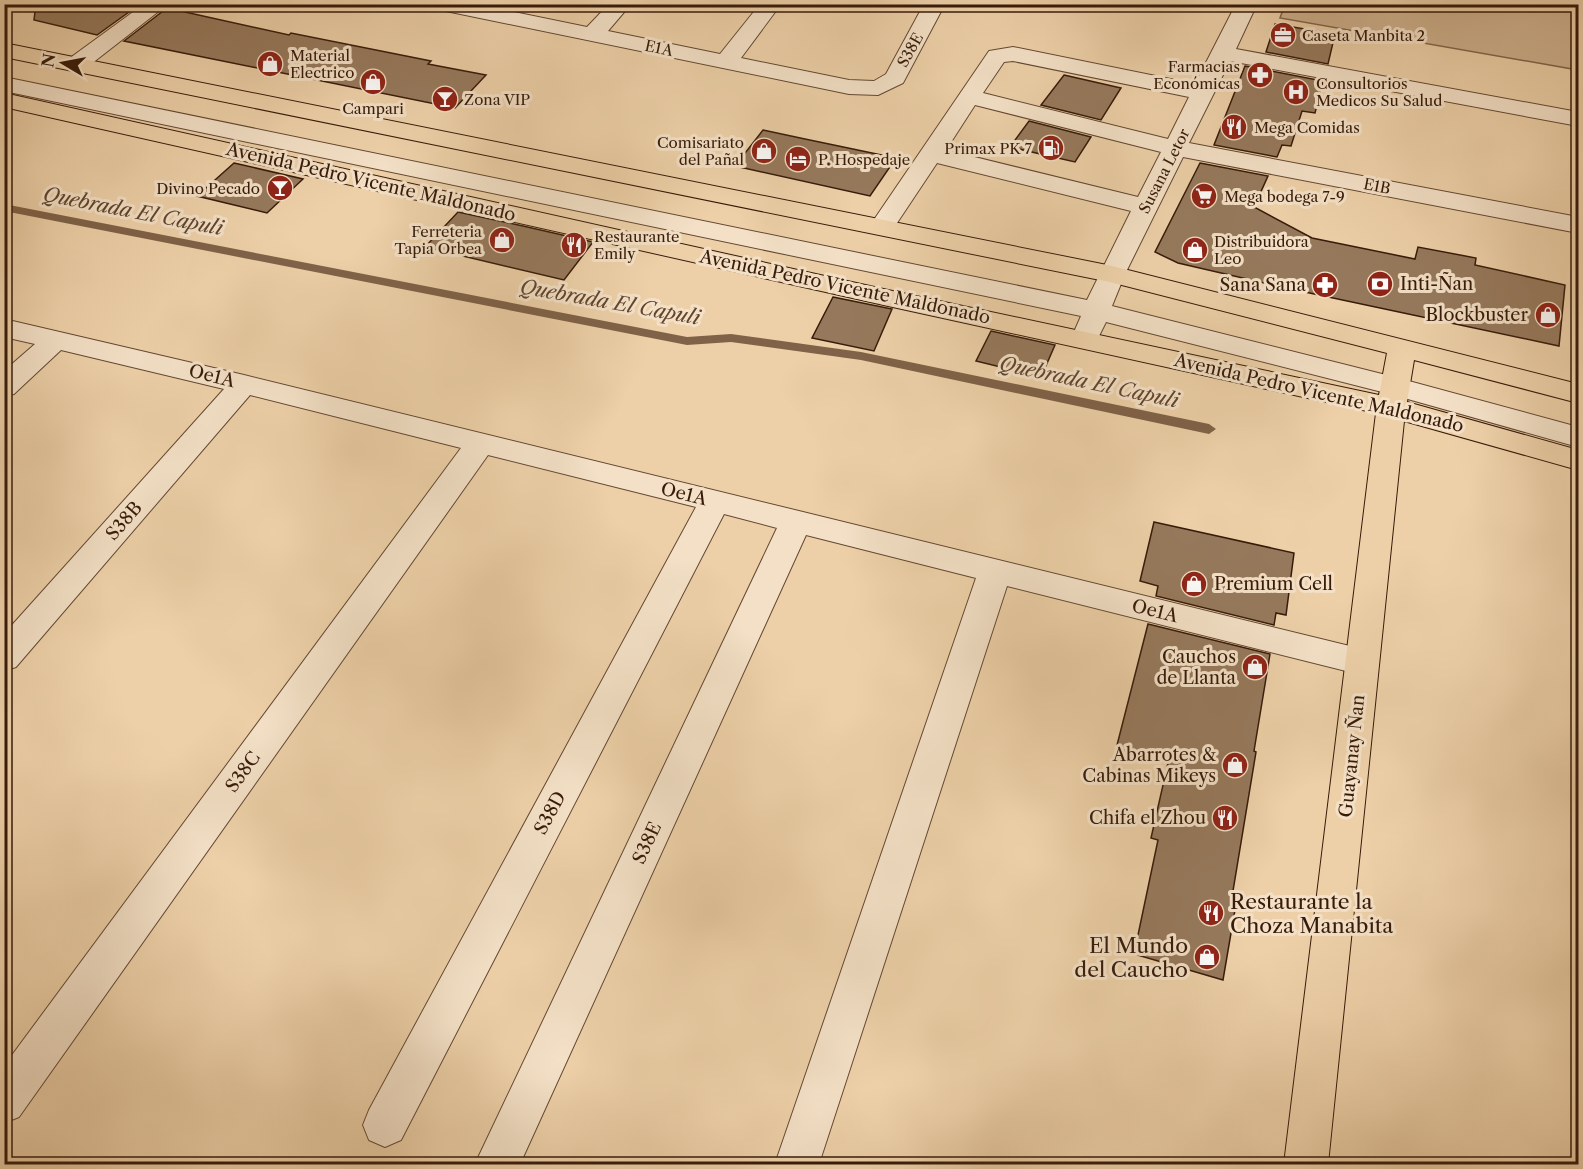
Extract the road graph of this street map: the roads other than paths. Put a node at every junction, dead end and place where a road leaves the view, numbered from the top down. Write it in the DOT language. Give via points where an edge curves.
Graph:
graph roads {
  1 [pos="158,4"];
  2 [pos="621,4"];
  3 [pos="771,4"];
  4 [pos="935,4"];
  5 [pos="1247,4"];
  6 [pos="454,6"];
  7 [pos="592,34"];
  8 [pos="4,50"];
  9 [pos="1222,54"];
  10 [pos="726,62"];
  11 [pos="78,63"];
  12 [pos="4,67"];
  13 [pos="4,84"];
  14 [pos="878,88"];
  15 [pos="1203,93"];
  16 [pos="970,97"];
  17 [pos="4,99"];
  18 [pos="1578,119"];
  19 [pos="1175,148"];
  20 [pos="931,154"];
  21 [pos="1146,207"];
  22 [pos="1578,225"];
  23 [pos="882,227"];
  24 [pos="1104,294"];
  25 [pos="4,328"];
  26 [pos="57,339"];
  27 [pos="1085,339"];
  28 [pos="1396,376"];
  29 [pos="244,384"];
  30 [pos="4,387"];
  31 [pos="1578,393"];
  32 [pos="1578,414"];
  33 [pos="1578,437"];
  34 [pos="481,443"];
  35 [pos="1578,460"];
  36 [pos="715,501"];
  37 [pos="796,522"];
  38 [pos="995,571"];
  39 [pos="4,658"];
  40 [pos="1362,662"];
  41 [pos="4,1102"];
  42 [pos="385,1125"];
  43 [pos="497,1164"];
  44 [pos="797,1164"];
  45 [pos="1306,1164"];
  1 -- 11 [label="street"];
  2 -- 7 [label="street"];
  3 -- 10 [label="street"];
  4 -- 14 [label="street, S38E" via="895,78"];
  5 -- 9 [label="street, Susana Letor"];
  6 -- 7 [label="street, E1A"];
  7 -- 10 [label="street, E1A"];
  8 -- 11 [label="main road"];
  9 -- 15 [label="street, Susana Letor"];
  9 -- 18 [label="street"];
  10 -- 14 [label="street, E1A" via="849,87"];
  11 -- 23 [label="main road"];
  12 -- 24 [label="street"];
  13 -- 24 [label="street"];
  15 -- 16 [label="street" via="1013,54 997,56"];
  15 -- 19 [label="street, Susana Letor"];
  16 -- 19 [label="street, E1B"];
  16 -- 20 [label="street"];
  17 -- 27 [label="main road, Avenida Pedro Vicente Maldonado"];
  19 -- 21 [label="street, Susana Letor"];
  19 -- 22 [label="street, E1B"];
  20 -- 21 [label="street"];
  20 -- 23 [label="street"];
  21 -- 24 [label="street, Susana Letor"];
  23 -- 24 [label="main road"];
  24 -- 27 [label="street, Susana Letor"];
  24 -- 28 [label="street"];
  25 -- 26 [label="street, Oe1A"];
  26 -- 29 [label="street, Oe1A"];
  26 -- 30 [label="street"];
  27 -- 28 [label="main road, Avenida Pedro Vicente Maldonado"];
  28 -- 31 [label="main road, Avenida Pedro Vicente Maldonado"];
  28 -- 32 [label="street"];
  28 -- 33 [label="street"];
  28 -- 35 [label="main road, Avenida Pedro Vicente Maldonado"];
  28 -- 40 [label="main road, Guayanay Ñan"];
  29 -- 34 [label="street, Oe1A"];
  29 -- 39 [label="street, S38B"];
  34 -- 36 [label="street, Oe1A"];
  34 -- 41 [label="street, S38C"];
  36 -- 37 [label="street, Oe1A"];
  36 -- 42 [label="street, S38D"];
  37 -- 38 [label="street, Oe1A"];
  37 -- 43 [label="street, S38E"];
  38 -- 40 [label="street, Oe1A"];
  38 -- 44 [label="street"];
  40 -- 45 [label="main road, Guayanay Ñan"];
}
